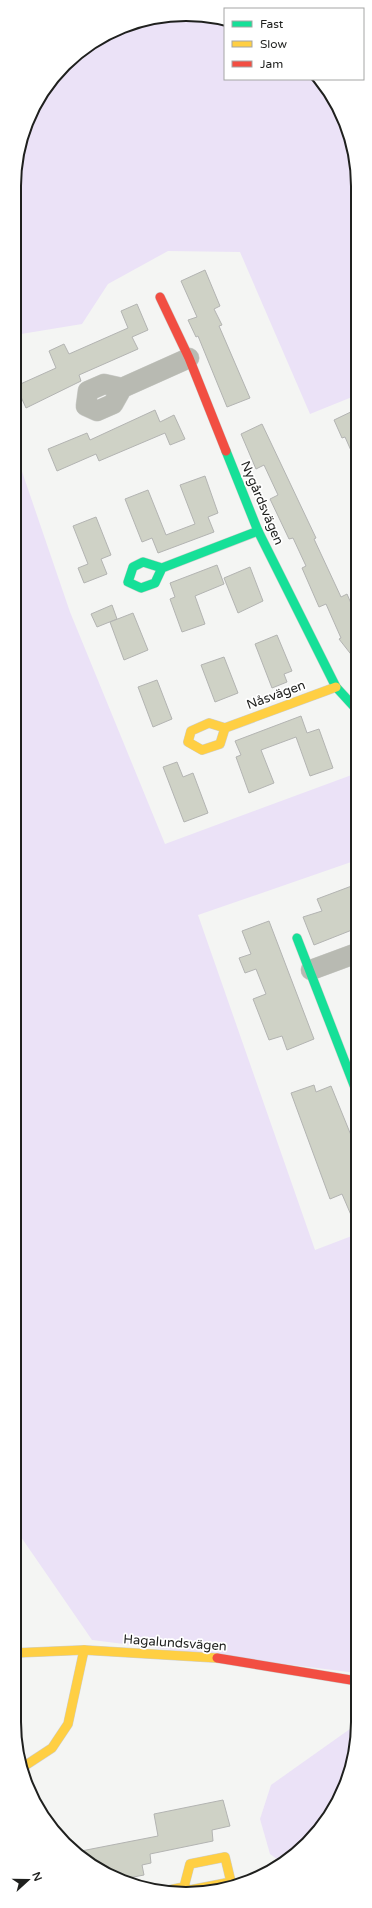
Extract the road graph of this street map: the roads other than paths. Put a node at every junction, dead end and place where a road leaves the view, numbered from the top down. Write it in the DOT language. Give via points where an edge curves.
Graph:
graph roads {
  1 [pos="160,297"];
  2 [pos="188,358"];
  3 [pos="122,388"];
  4 [pos="258,531"];
  5 [pos="162,568"];
  6 [pos="336,687"];
  7 [pos="351,703"];
  8 [pos="225,728"];
  9 [pos="298,938"];
  10 [pos="351,955"];
  11 [pos="311,970"];
  12 [pos="351,1077"];
  13 [pos="84,1650"];
  14 [pos="21,1653"];
  15 [pos="351,1680"];
  16 [pos="27,1764"];
  17 [pos="231,1881"];
  18 [pos="184,1887"];
  1 -- 2 [label="street, Nygårdsvägen"];
  2 -- 3 [label="street"];
  2 -- 4 [label="street, Nygårdsvägen"];
  4 -- 5 [label="street"];
  4 -- 6 [label="street, Nygårdsvägen"];
  6 -- 7 [label="street, Nygårdsvägen"];
  6 -- 8 [label="street, Nåsvägen"];
  9 -- 11 [label="street"];
  10 -- 11 [label="street"];
  11 -- 12 [label="street"];
  13 -- 14 [label="street, Hagalundsvägen"];
  13 -- 15 [label="street, Hagalundsvägen" via="207,1656"];
  13 -- 16 [label="street" via="68,1724 52,1748"];
  17 -- 18 [label="street" via="225,1857 190,1864"];
}
